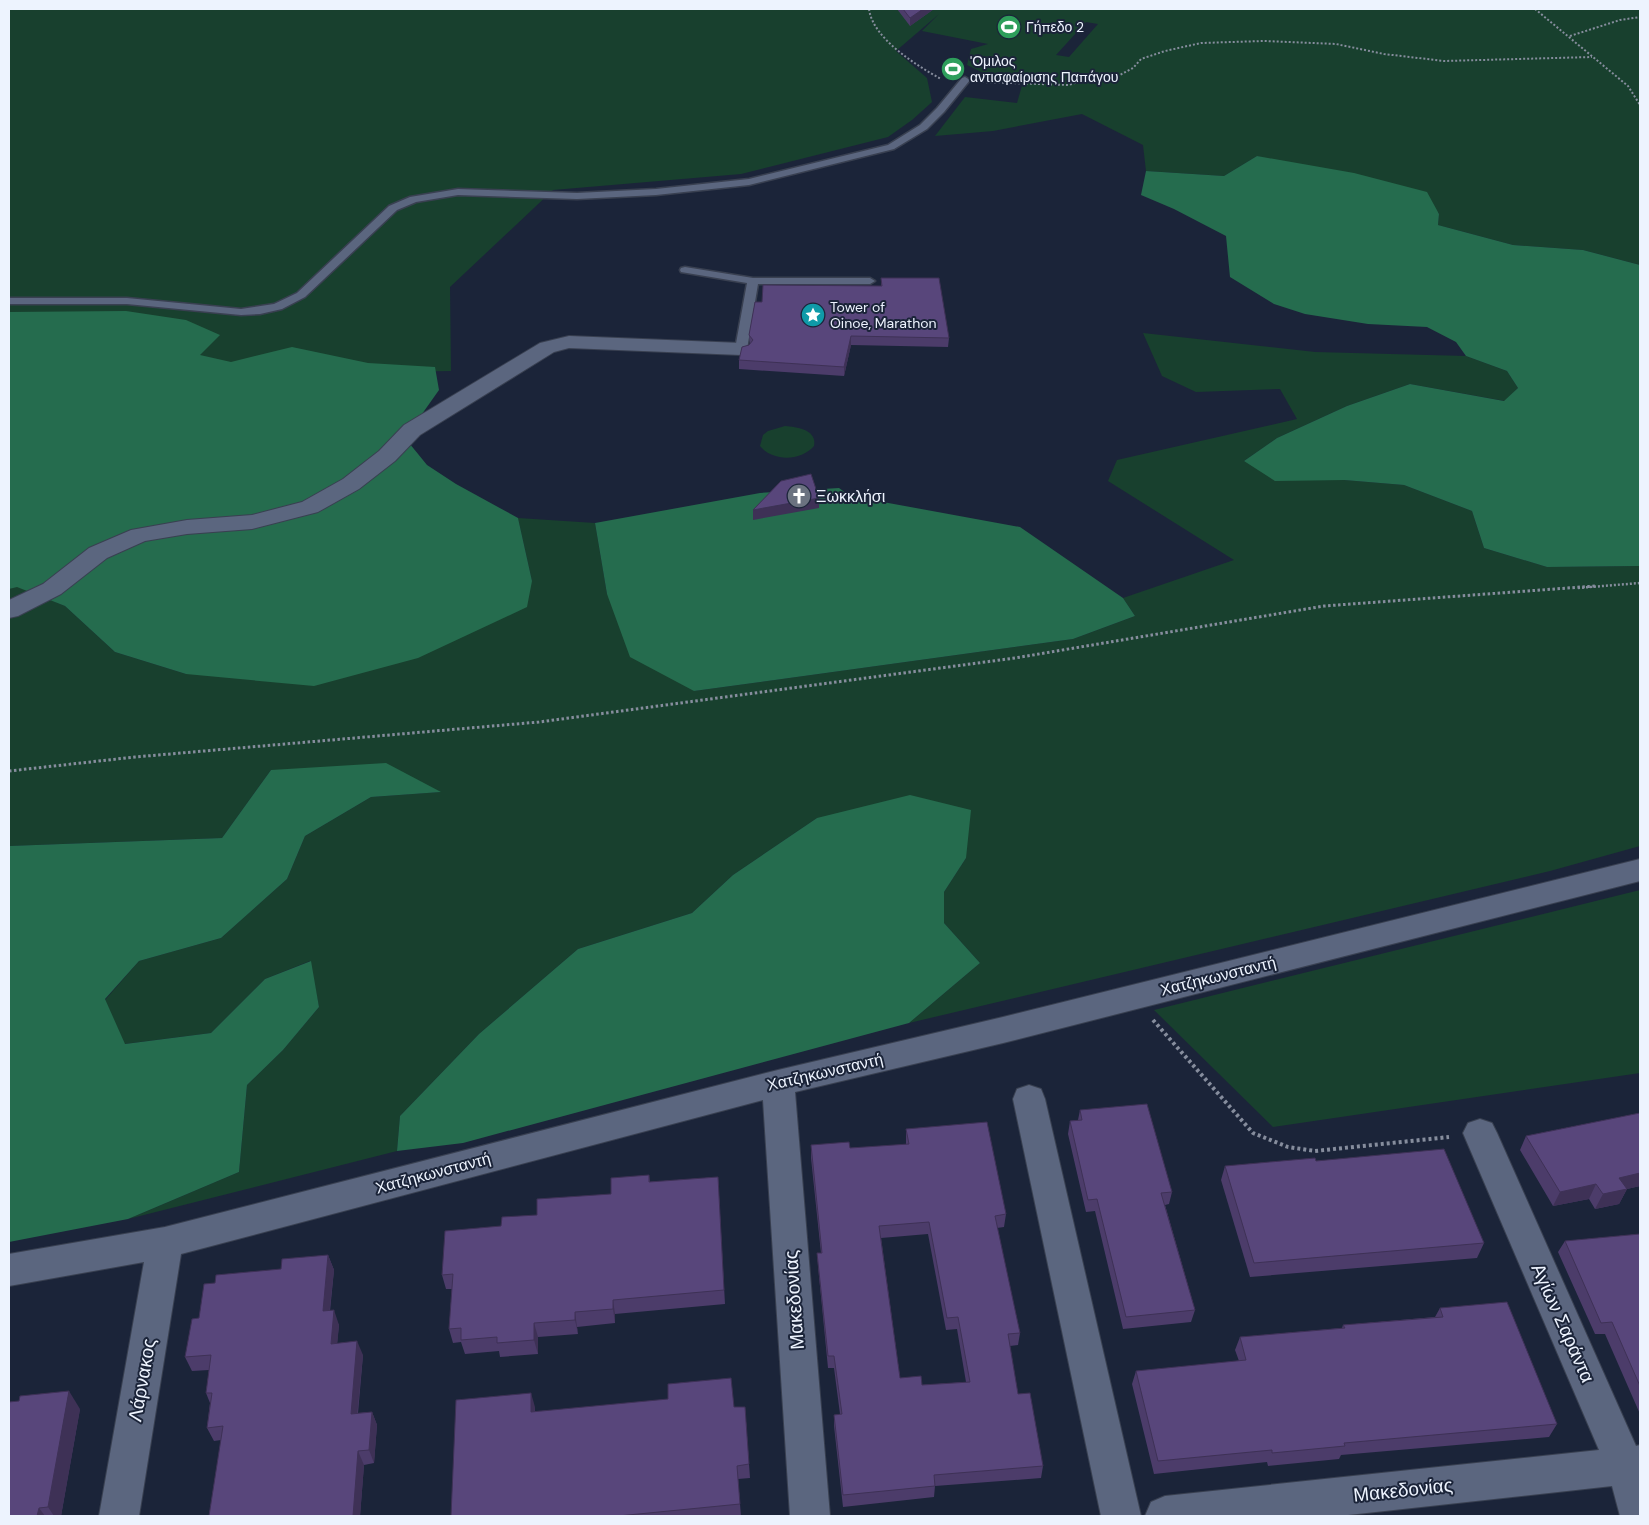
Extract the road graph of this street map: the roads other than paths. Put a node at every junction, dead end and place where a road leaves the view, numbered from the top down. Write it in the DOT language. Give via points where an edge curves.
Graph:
graph roads {
  1 [pos="965,80"];
  2 [pos="685,270"];
  3 [pos="753,281"];
  4 [pos="870,281"];
  5 [pos="9,301"];
  6 [pos="741,350"];
  7 [pos="9,610"];
  8 [pos="1640,870"];
  9 [pos="778,1083"];
  10 [pos="1029,1099"];
  11 [pos="1480,1133"];
  12 [pos="165,1243"];
  13 [pos="9,1270"];
  14 [pos="1633,1465"];
  15 [pos="119,1516"];
  16 [pos="810,1516"];
  17 [pos="1121,1516"];
  18 [pos="1165,1516"];
  19 [pos="1640,1516"];
  1 -- 5 [label="lane" via="912,138 891,147 749,182 606,195 458,192 414,199 393,208 301,295 278,307 241,312 127,301"];
  2 -- 3 [label="lane"];
  3 -- 4 [label="lane"];
  3 -- 6 [label="lane"];
  6 -- 7 [label="street" via="569,342 547,347 412,430 387,456 351,484 310,507 252,522 187,526 139,535 98,552 52,588"];
  8 -- 9 [label="street, Χατζηκωνσταντή"];
  9 -- 12 [label="street, Χατζηκωνσταντή"];
  9 -- 16 [label="street, Μακεδονίας"];
  10 -- 17 [label="street"];
  11 -- 14 [label="street, Αγίων Σαράντα"];
  12 -- 13 [label="street, Χατζηκωνσταντή"];
  12 -- 15 [label="street, Λάρνακος"];
  14 -- 18 [label="street, Μακεδονίας"];
  14 -- 19 [label="street, Αγίων Σαράντα"];
}
